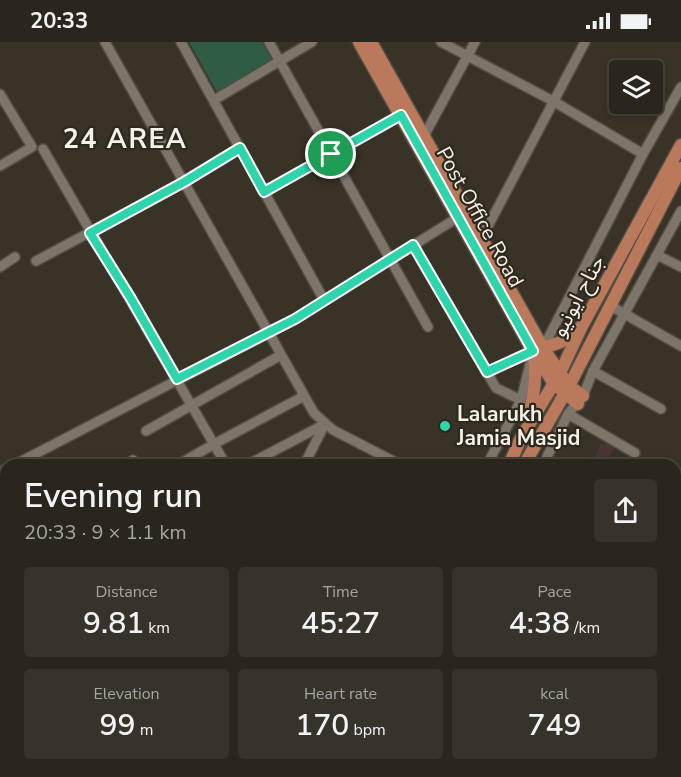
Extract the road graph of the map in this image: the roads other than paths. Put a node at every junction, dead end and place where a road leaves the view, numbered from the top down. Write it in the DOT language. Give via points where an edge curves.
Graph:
graph roads {
  1 [pos="105,42"];
  2 [pos="181,42"];
  3 [pos="269,42"];
  4 [pos="312,42"];
  5 [pos="359,42"];
  6 [pos="371,42"];
  7 [pos="441,42"];
  8 [pos="476,42"];
  9 [pos="585,42"];
  10 [pos="468,57"];
  11 [pos="279,61"];
  12 [pos="681,87"];
  13 [pos="0,94"];
  14 [pos="214,100"];
  15 [pos="553,101"];
  16 [pos="401,115"];
  17 [pos="424,136"];
  18 [pos="681,145"];
  19 [pos="240,148"];
  20 [pos="43,149"];
  21 [pos="331,154"];
  22 [pos="643,154"];
  23 [pos="0,166"];
  24 [pos="681,168"];
  25 [pos="184,182"];
  26 [pos="264,192"];
  27 [pos="681,211"];
  28 [pos="457,218"];
  29 [pos="677,229"];
  30 [pos="90,233"];
  31 [pos="474,236"];
  32 [pos="413,245"];
  33 [pos="657,255"];
  34 [pos="15,257"];
  35 [pos="390,259"];
  36 [pos="36,261"];
  37 [pos="0,267"];
  38 [pos="681,267"];
  39 [pos="324,300"];
  40 [pos="609,305"];
  41 [pos="624,314"];
  42 [pos="582,326"];
  43 [pos="428,327"];
  44 [pos="270,333"];
  45 [pos="681,346"];
  46 [pos="538,349"];
  47 [pos="281,355"];
  48 [pos="582,357"];
  49 [pos="593,371"];
  50 [pos="487,372"];
  51 [pos="177,379"];
  52 [pos="557,379"];
  53 [pos="566,390"];
  54 [pos="582,394"];
  55 [pos="304,396"];
  56 [pos="520,400"];
  57 [pos="192,406"];
  58 [pos="661,409"];
  59 [pos="568,414"];
  60 [pos="549,420"];
  61 [pos="325,424"];
  62 [pos="563,427"];
  63 [pos="146,431"];
  64 [pos="521,438"];
  65 [pos="214,444"];
  66 [pos="635,453"];
  67 [pos="25,459"];
  68 [pos="188,459"];
  69 [pos="223,459"];
  70 [pos="258,459"];
  71 [pos="307,459"];
  72 [pos="388,459"];
  73 [pos="490,459"];
  74 [pos="512,459"];
  75 [pos="527,459"];
  76 [pos="546,459"];
  1 -- 25 [label="street"];
  2 -- 14 [label="street"];
  3 -- 11 [label="street"];
  4 -- 11 [label="street"];
  5 -- 16 [label="main road, Post Office Road"];
  6 -- 17 [label="main road, Post Office Road"];
  7 -- 10 [label="street"];
  8 -- 10 [label="street"];
  9 -- 15 [label="street"];
  10 -- 15 [label="street"];
  10 -- 17 [label="street"];
  11 -- 14 [label="street"];
  11 -- 21 [label="street"];
  12 -- 22 [label="street"];
  13 -- 23 [label="street" via="32,147"];
  14 -- 19 [label="street"];
  15 -- 22 [label="street"];
  15 -- 31 [label="street" via="487,228"];
  16 -- 21 [label="street"];
  16 -- 28 [label="main road, Post Office Road"];
  17 -- 31 [label="main road, Post Office Road"];
  18 -- 42 [label="main road, جناح ایونیو"];
  19 -- 25 [label="street"];
  19 -- 26 [label="street"];
  20 -- 30 [label="street"];
  21 -- 26 [label="street"];
  21 -- 35 [label="street"];
  22 -- 46 [label="street"];
  24 -- 40 [label="main road, جناح ایونیو"];
  25 -- 30 [label="street"];
  25 -- 44 [label="street"];
  26 -- 39 [label="street"];
  27 -- 29 [label="street"];
  28 -- 31 [label="main road, Post Office Road"];
  28 -- 32 [label="street"];
  29 -- 33 [label="street"];
  30 -- 36 [label="street"];
  30 -- 51 [label="street"];
  31 -- 46 [label="main road, Post Office Road"];
  32 -- 35 [label="street"];
  32 -- 50 [label="street"];
  33 -- 38 [label="street"];
  33 -- 41 [label="street"];
  34 -- 37 [label="street"];
  35 -- 39 [label="street"];
  35 -- 43 [label="street"];
  39 -- 44 [label="street"];
  40 -- 41 [label="street"];
  40 -- 48 [label="main road, جناح ایونیو"];
  41 -- 45 [label="street"];
  41 -- 49 [label="street"];
  42 -- 46 [label="main road" via="561,342"];
  42 -- 52 [label="main road, جناح ایونیو"];
  44 -- 47 [label="street"];
  44 -- 51 [label="street"];
  46 -- 50 [label="street"];
  46 -- 52 [label="main road, Post Office Road"];
  46 -- 56 [label="street"];
  46 -- 64 [label="main road" via="534,398"];
  47 -- 55 [label="street"];
  47 -- 57 [label="street"];
  48 -- 53 [label="main road, جناح ایونیو"];
  48 -- 54 [label="street"];
  49 -- 54 [label="street"];
  49 -- 58 [label="street"];
  50 -- 56 [label="street" via="496,388"];
  51 -- 57 [label="street"];
  51 -- 67 [label="street"];
  52 -- 53 [label="main road, Post Office Road"];
  52 -- 64 [label="main road, جناح ایونیو"];
  53 -- 54 [label="main road, Post Office Road"];
  53 -- 60 [label="main road, جناح ایونیو"];
  54 -- 59 [label="street"];
  55 -- 61 [label="street"];
  55 -- 65 [label="street"];
  56 -- 73 [label="street"];
  57 -- 63 [label="street"];
  57 -- 65 [label="street"];
  59 -- 62 [label="street"];
  59 -- 66 [label="street"];
  60 -- 62 [label="street"];
  60 -- 75 [label="main road, جناح ایونیو"];
  61 -- 70 [label="street"];
  61 -- 71 [label="street"];
  61 -- 72 [label="street"];
  62 -- 76 [label="street"];
  64 -- 74 [label="main road, جناح ایونیو"];
  65 -- 68 [label="street"];
  65 -- 69 [label="street"];
}
